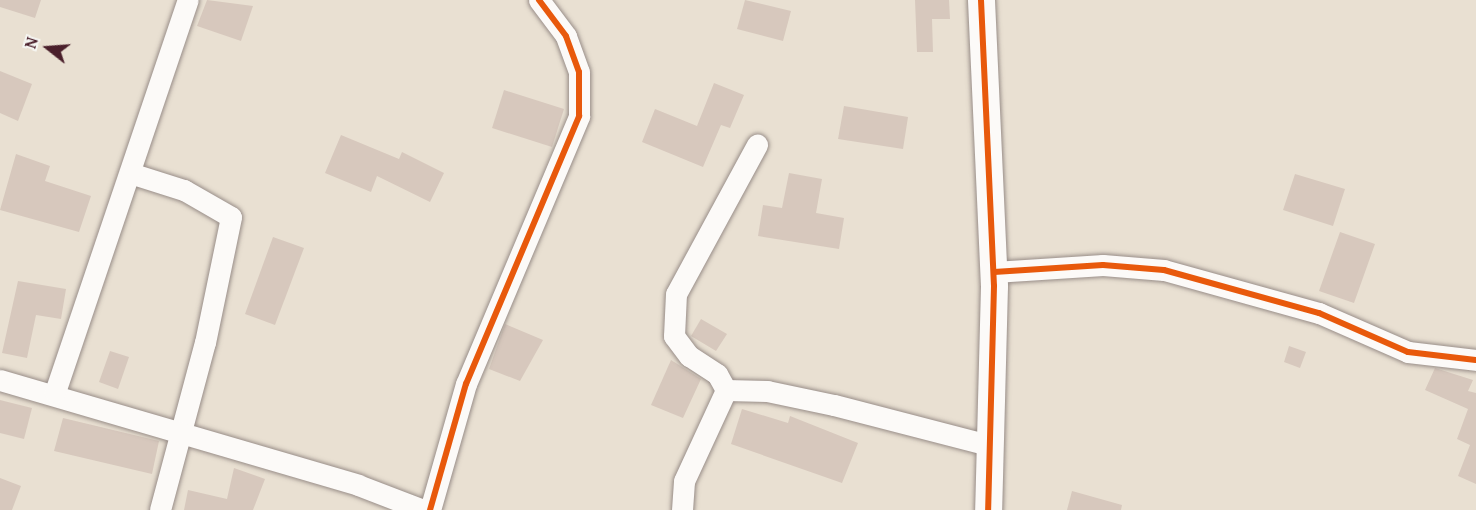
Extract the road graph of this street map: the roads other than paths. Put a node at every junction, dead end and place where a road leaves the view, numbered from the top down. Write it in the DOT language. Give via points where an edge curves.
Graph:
graph roads {
  1 [pos="188,0"];
  2 [pos="538,0"];
  3 [pos="981,0"];
  4 [pos="757,145"];
  5 [pos="130,173"];
  6 [pos="994,272"];
  7 [pos="1476,360"];
  8 [pos="0,380"];
  9 [pos="726,390"];
  10 [pos="55,392"];
  11 [pos="180,432"];
  12 [pos="992,446"];
  13 [pos="160,510"];
  14 [pos="423,510"];
  15 [pos="430,510"];
  16 [pos="682,510"];
  17 [pos="988,510"];
  1 -- 5 [label="street"];
  2 -- 15 [label="street" via="566,36 579,72 579,117 466,384"];
  3 -- 6 [label="street"];
  4 -- 9 [label="street" via="676,294 674,336 689,356 717,374"];
  5 -- 10 [label="street"];
  5 -- 11 [label="street" via="184,190 231,217"];
  6 -- 7 [label="street" via="1103,265 1164,270 1319,313 1408,352"];
  6 -- 12 [label="street"];
  8 -- 10 [label="street"];
  9 -- 12 [label="street" via="767,391 834,405"];
  9 -- 16 [label="street" via="684,481"];
  10 -- 11 [label="street"];
  11 -- 13 [label="street"];
  11 -- 14 [label="street"];
  12 -- 17 [label="street"];
}
